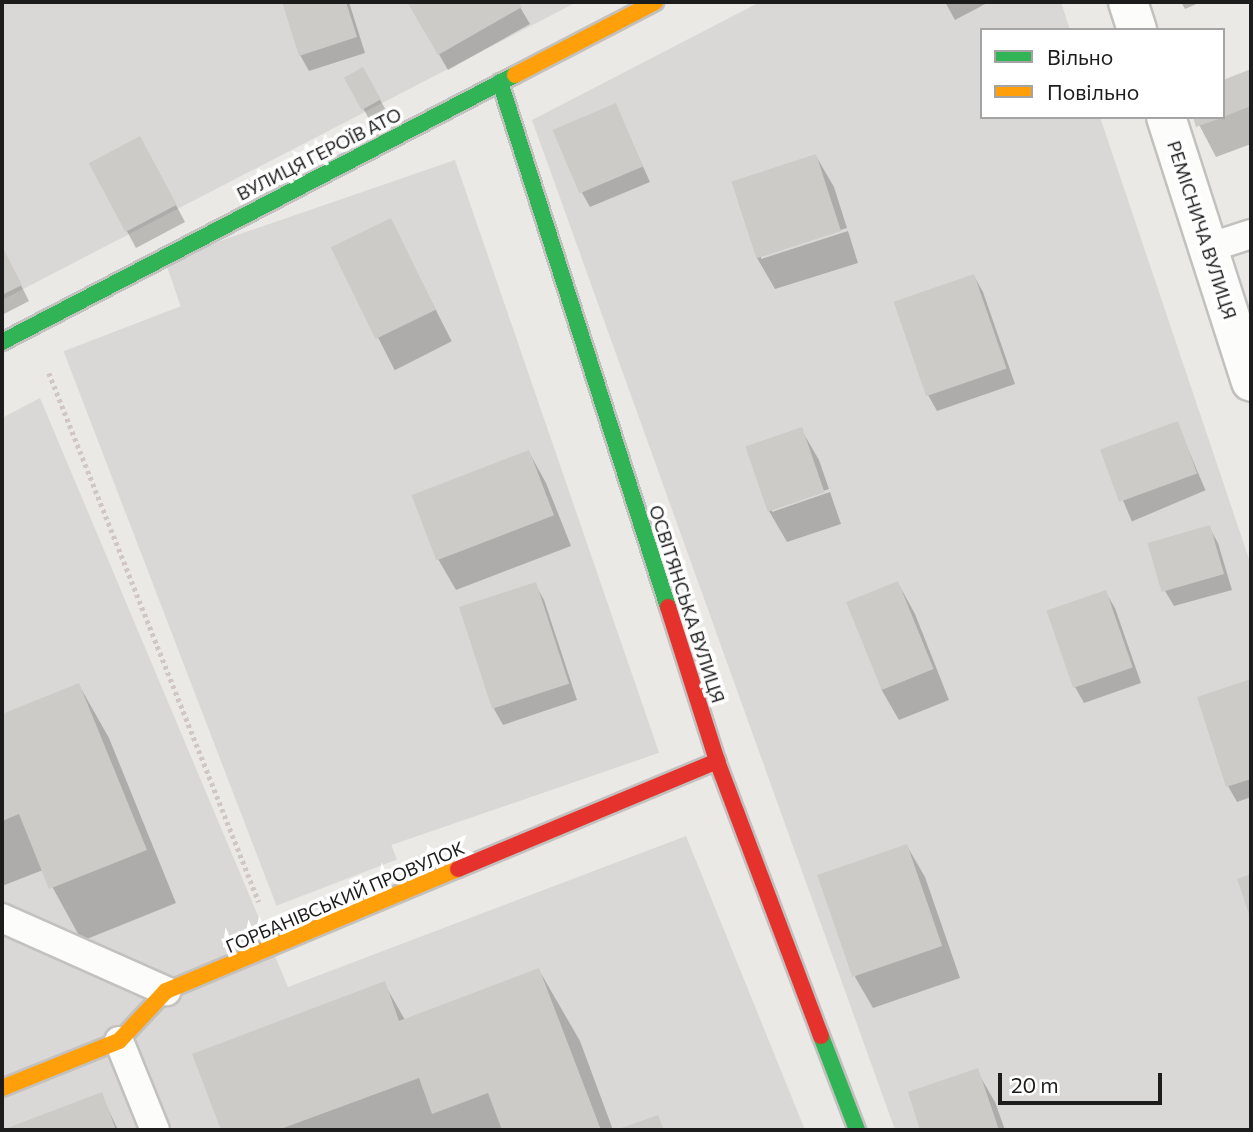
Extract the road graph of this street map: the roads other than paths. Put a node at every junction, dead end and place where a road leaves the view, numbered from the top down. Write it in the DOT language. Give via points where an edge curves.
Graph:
graph roads {
  1 [pos="655,2"];
  2 [pos="1128,2"];
  3 [pos="1137,28"];
  4 [pos="500,82"];
  5 [pos="1167,119"];
  6 [pos="1251,234"];
  7 [pos="1208,248"];
  8 [pos="2,342"];
  9 [pos="1251,382"];
  10 [pos="717,761"];
  11 [pos="2,918"];
  12 [pos="166,990"];
  13 [pos="120,1041"];
  14 [pos="2,1088"];
  15 [pos="155,1130"];
  16 [pos="857,1130"];
  1 -- 4 [label="street, ВУЛИЦЯ ГЕРОЇВ АТО"];
  2 -- 3 [label="street"];
  4 -- 8 [label="street, ВУЛИЦЯ ГЕРОЇВ АТО"];
  4 -- 10 [label="street, ОСВІТЯНСЬКА ВУЛИЦЯ"];
  5 -- 7 [label="street, РЕМІСНИЧА ВУЛИЦЯ"];
  6 -- 7 [label="lane"];
  7 -- 9 [label="street, РЕМІСНИЧА ВУЛИЦЯ"];
  10 -- 12 [label="street, ГОРБАНІВСЬКИЙ ПРОВУЛОК"];
  10 -- 16 [label="street, ОСВІТЯНСЬКА ВУЛИЦЯ"];
  11 -- 12 [label="lane"];
  12 -- 13 [label="street, ГОРБАНІВСЬКИЙ ПРОВУЛОК"];
  13 -- 14 [label="street, ГОРБАНІВСЬКИЙ ПРОВУЛОК"];
  13 -- 15 [label="lane"];
}
